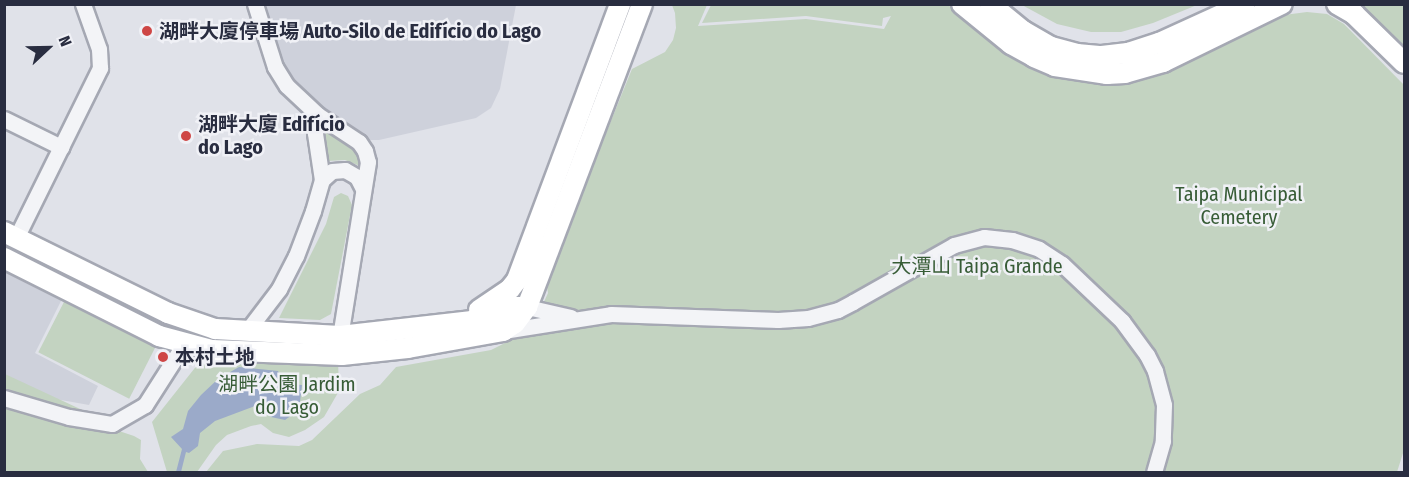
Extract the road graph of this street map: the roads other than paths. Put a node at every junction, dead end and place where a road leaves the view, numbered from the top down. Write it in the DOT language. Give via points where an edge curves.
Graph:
graph roads {
  1 [pos="83,4"];
  2 [pos="255,4"];
  3 [pos="620,4"];
  4 [pos="642,4"];
  5 [pos="962,4"];
  6 [pos="990,4"];
  7 [pos="1245,4"];
  8 [pos="1282,4"];
  9 [pos="1337,4"];
  10 [pos="1404,63"];
  11 [pos="318,115"];
  12 [pos="4,119"];
  13 [pos="60,147"];
  14 [pos="322,180"];
  15 [pos="363,189"];
  16 [pos="10,235"];
  17 [pos="4,258"];
  18 [pos="68,291"];
  19 [pos="527,307"];
  20 [pos="577,318"];
  21 [pos="461,320"];
  22 [pos="247,331"];
  23 [pos="503,331"];
  24 [pos="340,336"];
  25 [pos="184,344"];
  26 [pos="304,354"];
  27 [pos="4,398"];
  28 [pos="1154,472"];
  1 -- 13 [label="street" via="99,49 100,68"];
  2 -- 11 [label="street" via="275,67 287,86"];
  3 -- 21 [label="main road" via="517,280 490,305"];
  4 -- 19 [label="main road"];
  5 -- 8 [label="main road" via="1011,44 1034,57 1065,68 1107,74 1163,62"];
  6 -- 7 [label="main road" via="1023,31 1051,46 1102,56 1159,43"];
  9 -- 10 [label="main road" via="1354,14"];
  11 -- 14 [label="street" via="315,133"];
  11 -- 15 [label="street" via="359,142 365,151 368,162"];
  12 -- 13 [label="street"];
  13 -- 16 [label="street"];
  14 -- 15 [label="street" via="332,171 345,170 357,177"];
  14 -- 22 [label="street" via="288,273 274,299"];
  15 -- 24 [label="street"];
  16 -- 18 [label="main road" via="18,259 55,278"];
  16 -- 22 [label="main road" via="168,313 215,329"];
  17 -- 18 [label="main road"];
  18 -- 25 [label="main road" via="159,336"];
  19 -- 20 [label="street"];
  19 -- 21 [label="main road" via="472,321"];
  19 -- 23 [label="main road"];
  20 -- 23 [label="street"];
  20 -- 28 [label="street" via="611,314 808,318 838,310 954,245 984,237 1012,240 1039,249 1062,264 1122,321 1146,355 1155,371 1164,405 1163,441"];
  21 -- 24 [label="main road"];
  22 -- 24 [label="main road"];
  23 -- 26 [label="main road" via="408,348 342,355"];
  24 -- 26 [label="main road" via="323,348"];
  25 -- 26 [label="main road" via="212,350"];
  25 -- 27 [label="street" via="145,405 112,424 69,417"];
}
